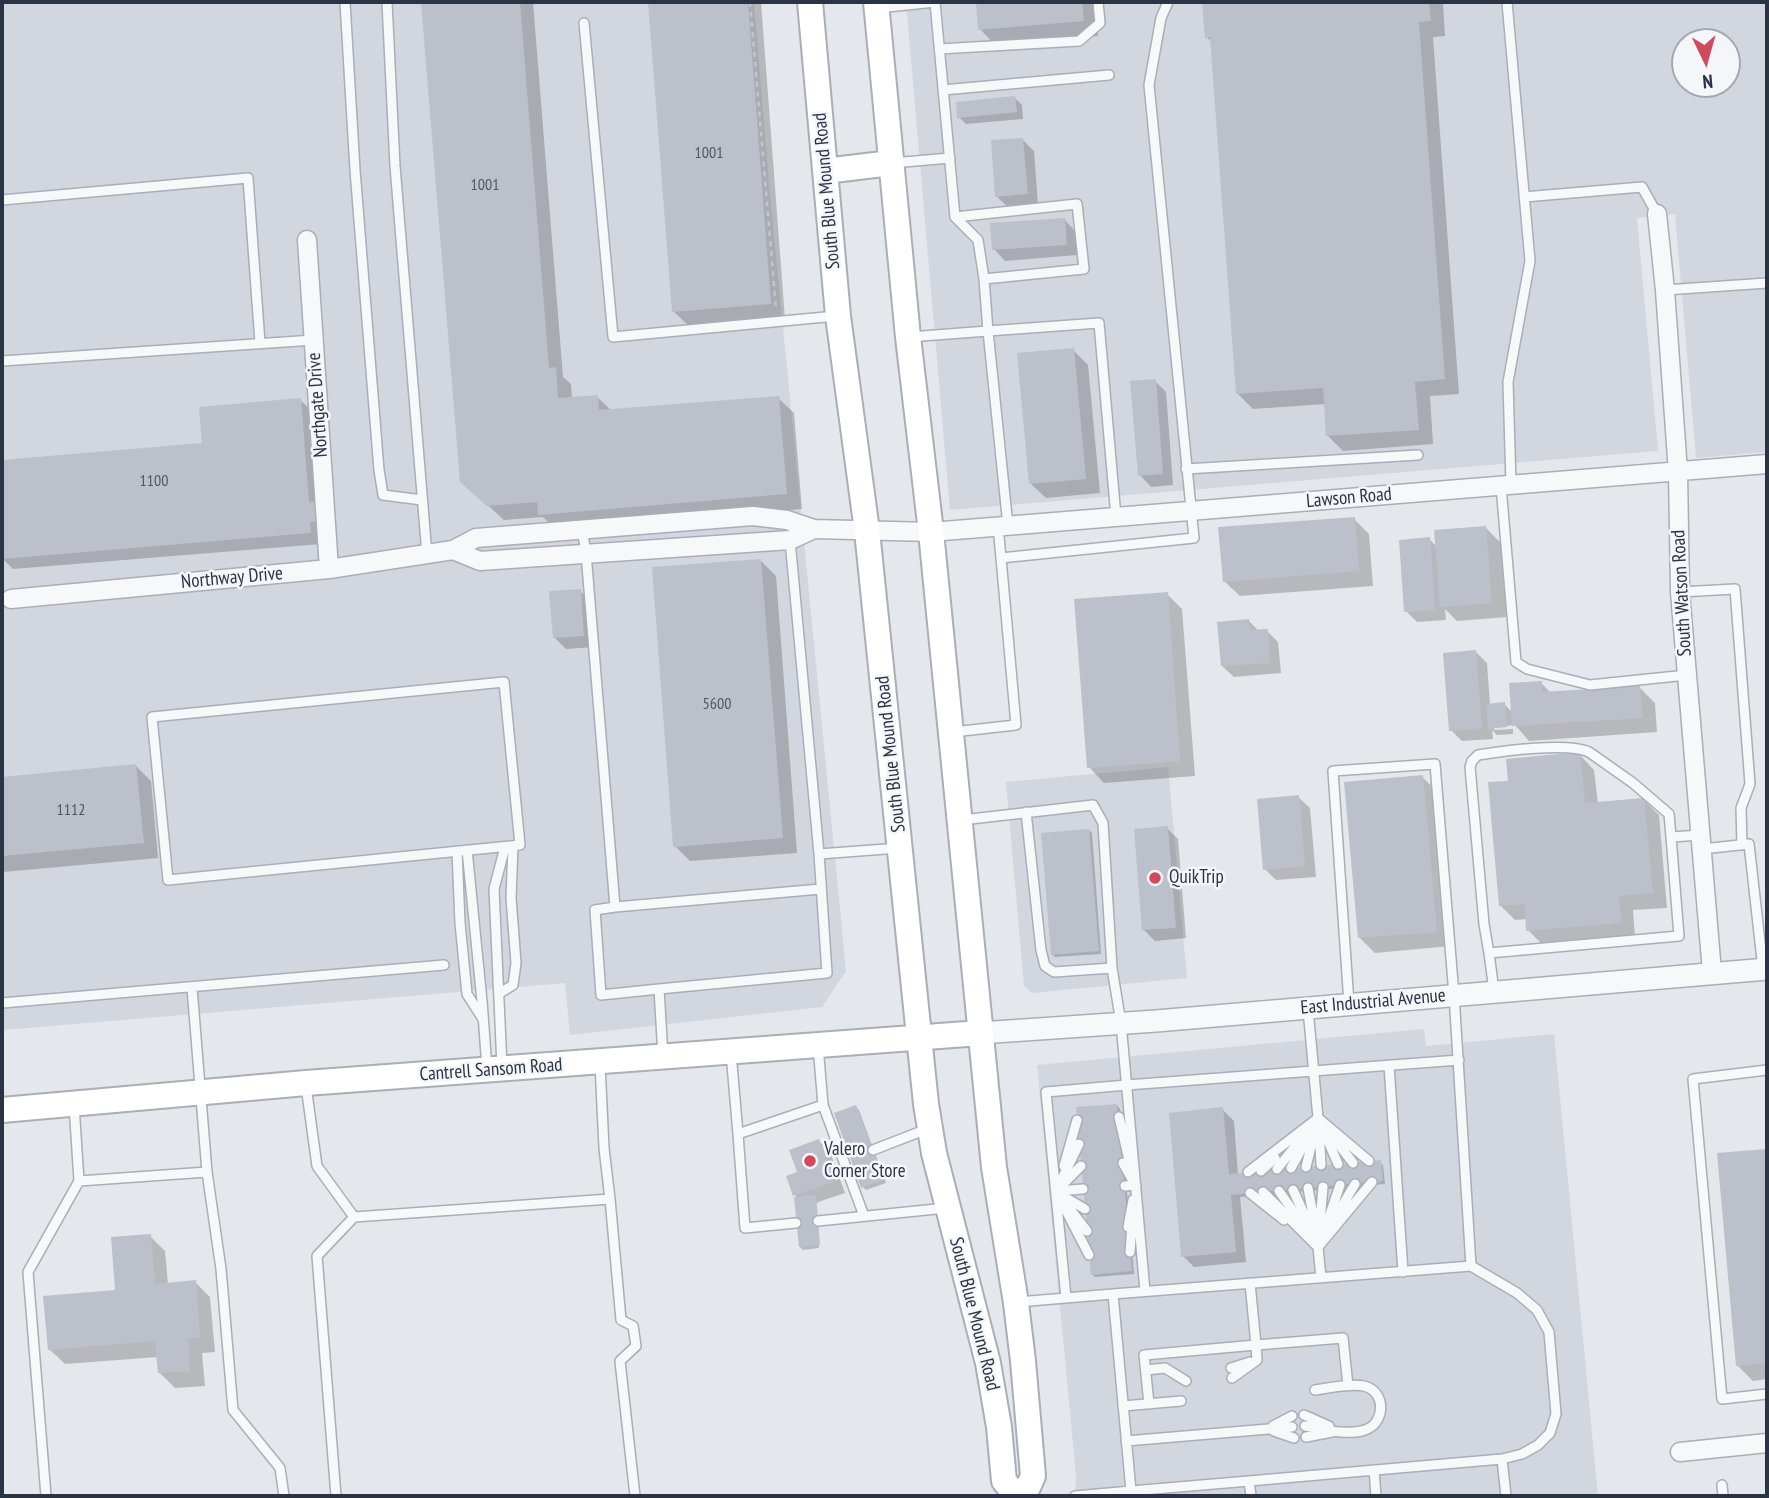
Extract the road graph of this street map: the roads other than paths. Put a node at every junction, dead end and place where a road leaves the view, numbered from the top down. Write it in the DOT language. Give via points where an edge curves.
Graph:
graph roads {
  1 [pos="345,2"];
  2 [pos="387,2"];
  3 [pos="810,2"];
  4 [pos="935,2"];
  5 [pos="1098,2"];
  6 [pos="1168,2"];
  7 [pos="1507,2"];
  8 [pos="876,5"];
  9 [pos="584,23"];
  10 [pos="939,49"];
  11 [pos="1110,75"];
  12 [pos="943,90"];
  13 [pos="950,158"];
  14 [pos="891,163"];
  15 [pos="825,171"];
  16 [pos="1524,197"];
  17 [pos="2,200"];
  18 [pos="1657,215"];
  19 [pos="955,217"];
  20 [pos="307,240"];
  21 [pos="984,279"];
  22 [pos="1767,283"];
  23 [pos="1665,290"];
  24 [pos="838,316"];
  25 [pos="988,331"];
  26 [pos="908,337"];
  27 [pos="314,340"];
  28 [pos="260,343"];
  29 [pos="2,361"];
  30 [pos="1418,455"];
  31 [pos="1767,464"];
  32 [pos="1186,469"];
  33 [pos="1678,472"];
  34 [pos="1506,485"];
  35 [pos="422,500"];
  36 [pos="1190,511"];
  37 [pos="1116,517"];
  38 [pos="1003,526"];
  39 [pos="582,529"];
  40 [pos="814,529"];
  41 [pos="867,531"];
  42 [pos="931,532"];
  43 [pos="790,540"];
  44 [pos="453,550"];
  45 [pos="586,553"];
  46 [pos="426,555"];
  47 [pos="1001,558"];
  48 [pos="329,569"];
  49 [pos="1680,592"];
  50 [pos="10,599"];
  51 [pos="1687,675"];
  52 [pos="951,733"];
  53 [pos="1026,812"];
  54 [pos="960,820"];
  55 [pos="1671,837"];
  56 [pos="1701,842"];
  57 [pos="1742,845"];
  58 [pos="509,846"];
  59 [pos="901,848"];
  60 [pos="462,851"];
  61 [pos="819,854"];
  62 [pos="821,889"];
  63 [pos="615,907"];
  64 [pos="1489,953"];
  65 [pos="444,965"];
  66 [pos="1112,968"];
  67 [pos="1765,969"];
  68 [pos="1712,972"];
  69 [pos="192,988"];
  70 [pos="659,989"];
  71 [pos="1494,991"];
  72 [pos="500,993"];
  73 [pos="1454,995"];
  74 [pos="2,1003"];
  75 [pos="1349,1004"];
  76 [pos="1308,1007"];
  77 [pos="484,1020"];
  78 [pos="1121,1023"];
  79 [pos="979,1032"];
  80 [pos="919,1037"];
  81 [pos="818,1044"];
  82 [pos="730,1051"];
  83 [pos="663,1056"];
  84 [pos="1459,1060"];
  85 [pos="600,1062"];
  86 [pos="1389,1065"];
  87 [pos="495,1069"];
  88 [pos="1767,1070"];
  89 [pos="1314,1071"];
  90 [pos="306,1083"];
  91 [pos="1127,1085"];
  92 [pos="201,1092"];
  93 [pos="74,1102"];
  94 [pos="823,1105"];
  95 [pos="2,1110"];
  96 [pos="1119,1117"];
  97 [pos="1318,1118"];
  98 [pos="1077,1120"];
  99 [pos="929,1128"];
  100 [pos="738,1134"];
  101 [pos="1121,1141"];
  102 [pos="1079,1144"];
  103 [pos="873,1150"];
  104 [pos="1369,1161"];
  105 [pos="1123,1163"];
  106 [pos="1353,1163"];
  107 [pos="1338,1164"];
  108 [pos="1321,1165"];
  109 [pos="1081,1166"];
  110 [pos="1307,1167"];
  111 [pos="1291,1168"];
  112 [pos="1276,1169"];
  113 [pos="1261,1171"];
  114 [pos="207,1172"];
  115 [pos="1248,1172"];
  116 [pos="79,1181"];
  117 [pos="1372,1182"];
  118 [pos="1355,1184"];
  119 [pos="1136,1185"];
  120 [pos="1340,1185"];
  121 [pos="1125,1186"];
  122 [pos="1323,1187"];
  123 [pos="1308,1188"];
  124 [pos="1083,1189"];
  125 [pos="1293,1189"];
  126 [pos="1056,1191"];
  127 [pos="1279,1191"];
  128 [pos="1263,1192"];
  129 [pos="1250,1193"];
  130 [pos="610,1199"];
  131 [pos="1126,1205"];
  132 [pos="948,1208"];
  133 [pos="1085,1209"];
  134 [pos="864,1216"];
  135 [pos="354,1217"];
  136 [pos="818,1221"];
  137 [pos="796,1223"];
  138 [pos="1128,1227"];
  139 [pos="1087,1231"];
  140 [pos="1318,1247"];
  141 [pos="1130,1252"];
  142 [pos="1089,1255"];
  143 [pos="1471,1266"];
  144 [pos="1403,1272"];
  145 [pos="1321,1278"];
  146 [pos="1250,1283"];
  147 [pos="1145,1291"];
  148 [pos="1113,1294"];
  149 [pos="1066,1298"];
  150 [pos="1016,1303"];
  151 [pos="1256,1346"];
  152 [pos="1257,1360"];
  153 [pos="1165,1368"];
  154 [pos="1231,1368"];
  155 [pos="1146,1370"];
  156 [pos="1185,1370"];
  157 [pos="1232,1378"];
  158 [pos="1186,1381"];
  159 [pos="1348,1386"];
  160 [pos="1315,1390"];
  161 [pos="1767,1394"];
  162 [pos="1181,1401"];
  163 [pos="1149,1404"];
  164 [pos="1123,1406"];
  165 [pos="1304,1415"];
  166 [pos="1292,1416"];
  167 [pos="1305,1426"];
  168 [pos="1292,1427"];
  169 [pos="1269,1429"];
  170 [pos="1340,1431"];
  171 [pos="1306,1437"];
  172 [pos="1294,1438"];
  173 [pos="1126,1441"];
  174 [pos="1767,1443"];
  175 [pos="1681,1452"];
  176 [pos="1502,1459"];
  177 [pos="1374,1470"];
  178 [pos="1250,1481"];
  179 [pos="1722,1485"];
  180 [pos="1130,1491"];
  181 [pos="46,1496"];
  182 [pos="284,1496"];
  183 [pos="336,1496"];
  184 [pos="635,1496"];
  185 [pos="1017,1496"];
  186 [pos="1024,1496"];
  187 [pos="1075,1496"];
  188 [pos="1251,1496"];
  189 [pos="1376,1496"];
  190 [pos="1506,1496"];
  191 [pos="1723,1496"];
  1 -- 35 [label="lane" via="379,470 383,495"];
  2 -- 35 [label="lane" via="395,166"];
  3 -- 15 [label="main road, South Blue Mound Road"];
  4 -- 8 [label="lane"];
  4 -- 10 [label="lane"];
  5 -- 10 [label="lane" via="1100,23 1079,41"];
  6 -- 32 [label="lane" via="1149,85"];
  7 -- 16 [label="lane"];
  8 -- 14 [label="main road, South Blue Mound Road"];
  9 -- 24 [label="lane" via="613,337"];
  10 -- 12 [label="lane"];
  11 -- 12 [label="lane"];
  12 -- 13 [label="lane"];
  13 -- 14 [label="lane"];
  13 -- 19 [label="lane"];
  14 -- 15 [label="main road"];
  14 -- 26 [label="main road, South Blue Mound Road"];
  15 -- 24 [label="main road, South Blue Mound Road"];
  16 -- 18 [label="lane" via="1642,187"];
  16 -- 34 [label="lane" via="1530,261 1508,382"];
  17 -- 28 [label="lane" via="248,178"];
  18 -- 23 [label="street, South Watson Road"];
  19 -- 21 [label="lane" via="978,240"];
  19 -- 21 [label="lane" via="1077,204 1084,269"];
  20 -- 27 [label="street, Northgate Drive"];
  21 -- 25 [label="lane"];
  22 -- 23 [label="lane"];
  23 -- 33 [label="street, South Watson Road"];
  24 -- 41 [label="main road, South Blue Mound Road"];
  25 -- 26 [label="lane"];
  25 -- 37 [label="lane" via="1099,323"];
  25 -- 38 [label="lane"];
  26 -- 42 [label="main road, South Blue Mound Road"];
  27 -- 28 [label="lane"];
  27 -- 48 [label="street, Northgate Drive"];
  28 -- 29 [label="lane"];
  30 -- 32 [label="lane"];
  31 -- 33 [label="street, Lawson Road"];
  32 -- 36 [label="lane"];
  33 -- 34 [label="street, Lawson Road"];
  33 -- 49 [label="street, South Watson Road"];
  34 -- 36 [label="street, Lawson Road"];
  34 -- 51 [label="lane" via="1516,662 1590,685"];
  35 -- 46 [label="lane"];
  36 -- 37 [label="street, Lawson Road"];
  36 -- 47 [label="lane" via="1194,538"];
  37 -- 38 [label="street, Lawson Road"];
  38 -- 42 [label="street, Lawson Road"];
  38 -- 47 [label="lane"];
  39 -- 40 [label="street, Northway Drive" via="753,516"];
  39 -- 44 [label="street, Northway Drive" via="476,538"];
  39 -- 45 [label="lane"];
  40 -- 41 [label="street, Northway Drive"];
  40 -- 43 [label="street, Northway Drive"];
  41 -- 42 [label="street, Northway Drive"];
  41 -- 59 [label="main road, South Blue Mound Road"];
  42 -- 52 [label="main road, South Blue Mound Road"];
  43 -- 45 [label="street, Northway Drive"];
  43 -- 61 [label="lane"];
  44 -- 45 [label="street, Northway Drive" via="480,561"];
  44 -- 46 [label="street, Northway Drive"];
  45 -- 63 [label="lane"];
  46 -- 48 [label="street, Northway Drive"];
  47 -- 52 [label="lane" via="1016,725"];
  48 -- 50 [label="street, Northway Drive"];
  49 -- 51 [label="street, South Watson Road"];
  49 -- 57 [label="lane" via="1735,589 1750,784 1741,808"];
  51 -- 56 [label="street, South Watson Road"];
  52 -- 54 [label="main road, South Blue Mound Road"];
  53 -- 54 [label="lane"];
  53 -- 66 [label="lane" via="1045,966 1054,972"];
  53 -- 66 [label="lane" via="1093,805 1103,823"];
  54 -- 79 [label="main road, South Blue Mound Road"];
  55 -- 56 [label="lane"];
  55 -- 64 [label="lane" via="1679,936"];
  55 -- 64 [label="lane" via="1670,814 1582,748 1478,755 1470,767"];
  56 -- 57 [label="lane"];
  56 -- 68 [label="street, South Watson Road"];
  57 -- 67 [label="lane" via="1749,844"];
  58 -- 60 [label="lane"];
  58 -- 60 [label="lane" via="520,845 504,682 152,716 168,880"];
  58 -- 72 [label="lane" via="494,889"];
  58 -- 72 [label="lane" via="516,963 513,985"];
  59 -- 61 [label="lane"];
  59 -- 80 [label="main road, South Blue Mound Road"];
  60 -- 77 [label="lane"];
  60 -- 77 [label="lane" via="460,923 467,994"];
  61 -- 62 [label="lane"];
  62 -- 63 [label="lane"];
  62 -- 70 [label="lane" via="827,973"];
  63 -- 70 [label="lane" via="595,910 601,995"];
  64 -- 71 [label="lane"];
  65 -- 69 [label="lane"];
  66 -- 78 [label="lane"];
  67 -- 68 [label="street, East Industrial Avenue"];
  68 -- 71 [label="street, East Industrial Avenue"];
  69 -- 74 [label="lane"];
  69 -- 92 [label="lane"];
  70 -- 83 [label="lane"];
  71 -- 73 [label="street, East Industrial Avenue"];
  72 -- 87 [label="lane"];
  73 -- 75 [label="street, East Industrial Avenue"];
  73 -- 75 [label="lane" via="1435,764 1333,771"];
  73 -- 84 [label="lane"];
  75 -- 76 [label="street, East Industrial Avenue"];
  76 -- 78 [label="street, East Industrial Avenue"];
  76 -- 89 [label="lane"];
  77 -- 87 [label="lane"];
  78 -- 79 [label="street, East Industrial Avenue"];
  78 -- 91 [label="lane"];
  79 -- 80 [label="main road, Cantrell Sansom Road"];
  79 -- 150 [label="main road, South Blue Mound Road"];
  80 -- 81 [label="main road, Cantrell Sansom Road"];
  80 -- 99 [label="main road, South Blue Mound Road"];
  81 -- 82 [label="main road, Cantrell Sansom Road"];
  81 -- 94 [label="lane"];
  82 -- 83 [label="main road, Cantrell Sansom Road"];
  82 -- 100 [label="lane"];
  83 -- 85 [label="main road, Cantrell Sansom Road"];
  84 -- 86 [label="lane"];
  84 -- 143 [label="lane"];
  85 -- 87 [label="main road, Cantrell Sansom Road"];
  85 -- 130 [label="lane"];
  86 -- 89 [label="lane"];
  86 -- 144 [label="lane"];
  87 -- 90 [label="main road, Cantrell Sansom Road"];
  88 -- 161 [label="lane" via="1693,1079 1722,1399"];
  89 -- 91 [label="lane"];
  89 -- 97 [label="lane"];
  90 -- 92 [label="main road, Cantrell Sansom Road"];
  90 -- 135 [label="lane" via="317,1166"];
  91 -- 119 [label="lane"];
  91 -- 126 [label="lane" via="1046,1092"];
  92 -- 93 [label="main road, Cantrell Sansom Road"];
  92 -- 114 [label="lane"];
  93 -- 95 [label="main road, Cantrell Sansom Road"];
  93 -- 116 [label="lane"];
  94 -- 100 [label="lane"];
  94 -- 134 [label="lane"];
  96 -- 119 [label="lane"];
  97 -- 104 [label="lane"];
  97 -- 106 [label="lane"];
  97 -- 107 [label="lane"];
  97 -- 108 [label="lane"];
  97 -- 110 [label="lane"];
  97 -- 111 [label="lane"];
  97 -- 112 [label="lane"];
  97 -- 113 [label="lane"];
  97 -- 115 [label="lane"];
  98 -- 126 [label="lane"];
  99 -- 103 [label="lane"];
  99 -- 132 [label="main road, South Blue Mound Road"];
  100 -- 137 [label="lane" via="745,1228"];
  101 -- 119 [label="lane"];
  102 -- 126 [label="lane"];
  105 -- 119 [label="lane"];
  109 -- 126 [label="lane"];
  114 -- 116 [label="lane"];
  114 -- 182 [label="lane" via="233,1410 280,1468"];
  116 -- 181 [label="lane" via="28,1272"];
  117 -- 140 [label="lane"];
  118 -- 140 [label="lane"];
  119 -- 121 [label="lane"];
  119 -- 131 [label="lane"];
  119 -- 138 [label="lane"];
  119 -- 141 [label="lane"];
  119 -- 147 [label="lane"];
  120 -- 140 [label="lane"];
  122 -- 140 [label="lane"];
  123 -- 140 [label="lane"];
  124 -- 126 [label="lane"];
  125 -- 140 [label="lane"];
  126 -- 133 [label="lane"];
  126 -- 139 [label="lane"];
  126 -- 142 [label="lane"];
  126 -- 149 [label="lane"];
  127 -- 140 [label="lane"];
  128 -- 140 [label="lane"];
  129 -- 140 [label="lane"];
  130 -- 135 [label="lane"];
  130 -- 184 [label="lane" via="621,1320 634,1326 636,1346 620,1361"];
  132 -- 134 [label="lane"];
  132 -- 185 [label="main road, South Blue Mound Road" via="993,1385 1004,1481"];
  134 -- 136 [label="lane"];
  135 -- 183 [label="lane" via="317,1256"];
  140 -- 145 [label="lane"];
  143 -- 144 [label="lane"];
  143 -- 176 [label="lane" via="1517,1293 1536,1310 1549,1332 1556,1414 1550,1433 1538,1446"];
  144 -- 145 [label="lane"];
  145 -- 146 [label="lane"];
  146 -- 147 [label="lane"];
  146 -- 151 [label="lane"];
  147 -- 148 [label="lane"];
  148 -- 149 [label="lane"];
  148 -- 164 [label="lane"];
  149 -- 150 [label="lane"];
  150 -- 186 [label="main road, South Blue Mound Road" via="1033,1476"];
  151 -- 152 [label="lane"];
  151 -- 155 [label="lane" via="1144,1355"];
  151 -- 159 [label="lane" via="1343,1338"];
  152 -- 154 [label="lane"];
  152 -- 157 [label="lane"];
  153 -- 155 [label="lane"];
  153 -- 156 [label="lane"];
  153 -- 158 [label="lane"];
  155 -- 163 [label="lane"];
  159 -- 160 [label="lane"];
  159 -- 170 [label="lane" via="1372,1388 1381,1411 1377,1423 1366,1430"];
  162 -- 163 [label="lane"];
  163 -- 164 [label="lane"];
  164 -- 173 [label="lane"];
  165 -- 170 [label="lane"];
  166 -- 169 [label="lane"];
  167 -- 170 [label="lane"];
  168 -- 169 [label="lane"];
  169 -- 172 [label="lane"];
  169 -- 173 [label="lane"];
  170 -- 171 [label="lane"];
  173 -- 180 [label="lane"];
  174 -- 175 [label="street"];
  176 -- 177 [label="lane"];
  176 -- 190 [label="lane"];
  177 -- 178 [label="lane"];
  177 -- 189 [label="lane"];
  178 -- 180 [label="lane"];
  178 -- 188 [label="lane"];
  179 -- 191 [label="lane"];
  180 -- 187 [label="lane"];
}
